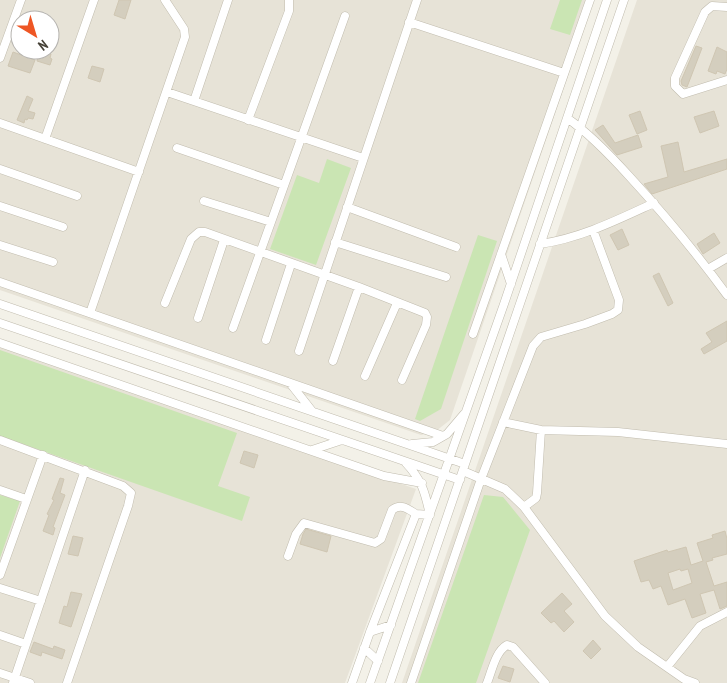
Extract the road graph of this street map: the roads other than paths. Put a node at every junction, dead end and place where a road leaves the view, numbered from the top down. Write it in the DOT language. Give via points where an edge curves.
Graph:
graph roads {
  1 [pos="21,0"];
  2 [pos="94,0"];
  3 [pos="166,0"];
  4 [pos="228,0"];
  5 [pos="289,0"];
  6 [pos="417,0"];
  7 [pos="590,0"];
  8 [pos="607,0"];
  9 [pos="624,0"];
  10 [pos="727,7"];
  11 [pos="344,16"];
  12 [pos="409,22"];
  13 [pos="0,58"];
  14 [pos="564,73"];
  15 [pos="727,80"];
  16 [pos="167,92"];
  17 [pos="194,101"];
  18 [pos="567,118"];
  19 [pos="248,120"];
  20 [pos="0,123"];
  21 [pos="580,128"];
  22 [pos="301,137"];
  23 [pos="45,139"];
  24 [pos="177,148"];
  25 [pos="363,158"];
  26 [pos="0,169"];
  27 [pos="139,172"];
  28 [pos="284,185"];
  29 [pos="77,196"];
  30 [pos="204,201"];
  31 [pos="654,203"];
  32 [pos="0,206"];
  33 [pos="347,207"];
  34 [pos="271,222"];
  35 [pos="62,227"];
  36 [pos="593,230"];
  37 [pos="224,240"];
  38 [pos="335,242"];
  39 [pos="540,244"];
  40 [pos="0,245"];
  41 [pos="456,247"];
  42 [pos="260,253"];
  43 [pos="501,254"];
  44 [pos="727,258"];
  45 [pos="53,262"];
  46 [pos="292,264"];
  47 [pos="708,270"];
  48 [pos="324,275"];
  49 [pos="446,277"];
  50 [pos="0,282"];
  51 [pos="511,284"];
  52 [pos="359,287"];
  53 [pos="727,296"];
  54 [pos="165,303"];
  55 [pos="397,303"];
  56 [pos="0,304"];
  57 [pos="90,313"];
  58 [pos="198,318"];
  59 [pos="0,323"];
  60 [pos="233,328"];
  61 [pos="473,334"];
  62 [pos="266,340"];
  63 [pos="0,343"];
  64 [pos="299,351"];
  65 [pos="333,361"];
  66 [pos="366,376"];
  67 [pos="402,380"];
  68 [pos="290,383"];
  69 [pos="312,410"];
  70 [pos="466,412"];
  71 [pos="503,422"];
  72 [pos="541,430"];
  73 [pos="443,436"];
  74 [pos="0,440"];
  75 [pos="342,440"];
  76 [pos="410,444"];
  77 [pos="727,444"];
  78 [pos="312,450"];
  79 [pos="43,455"];
  80 [pos="450,458"];
  81 [pos="404,461"];
  82 [pos="464,467"];
  83 [pos="85,470"];
  84 [pos="444,474"];
  85 [pos="482,479"];
  86 [pos="460,480"];
  87 [pos="422,483"];
  88 [pos="0,490"];
  89 [pos="26,499"];
  90 [pos="524,507"];
  91 [pos="416,514"];
  92 [pos="430,515"];
  93 [pos="288,556"];
  94 [pos="0,575"];
  95 [pos="0,588"];
  96 [pos="41,601"];
  97 [pos="727,612"];
  98 [pos="391,625"];
  99 [pos="370,632"];
  100 [pos="0,635"];
  101 [pos="26,644"];
  102 [pos="364,648"];
  103 [pos="378,661"];
  104 [pos="667,667"];
  105 [pos="0,673"];
  106 [pos="14,680"];
  107 [pos="691,682"];
  108 [pos="30,683"];
  109 [pos="67,683"];
  110 [pos="352,683"];
  111 [pos="370,683"];
  112 [pos="390,683"];
  113 [pos="411,683"];
  114 [pos="487,683"];
  115 [pos="545,683"];
  1 -- 13 [label="street"];
  2 -- 23 [label="street"];
  3 -- 16 [label="street" via="186,37"];
  4 -- 17 [label="street"];
  5 -- 19 [label="street" via="289,11"];
  6 -- 12 [label="street"];
  7 -- 14 [label="street"];
  8 -- 18 [label="street"];
  9 -- 21 [label="street"];
  10 -- 15 [label="street" via="712,6 705,12 675,78 675,86 683,94"];
  11 -- 22 [label="street"];
  12 -- 14 [label="street"];
  12 -- 25 [label="street"];
  14 -- 43 [label="street"];
  16 -- 17 [label="street"];
  16 -- 27 [label="street"];
  17 -- 19 [label="street"];
  18 -- 21 [label="street"];
  18 -- 51 [label="street"];
  19 -- 22 [label="street"];
  20 -- 23 [label="street"];
  21 -- 31 [label="street"];
  21 -- 39 [label="street"];
  22 -- 25 [label="street"];
  22 -- 28 [label="street"];
  23 -- 27 [label="street"];
  24 -- 28 [label="street"];
  25 -- 33 [label="street"];
  26 -- 29 [label="street"];
  27 -- 57 [label="street"];
  28 -- 34 [label="street"];
  30 -- 34 [label="street"];
  31 -- 36 [label="street"];
  31 -- 47 [label="street"];
  32 -- 35 [label="street"];
  33 -- 38 [label="street"];
  33 -- 41 [label="street"];
  34 -- 42 [label="street"];
  36 -- 39 [label="street" via="566,240"];
  36 -- 71 [label="street" via="619,300 618,310 537,340"];
  37 -- 42 [label="street"];
  37 -- 54 [label="street" via="205,232 199,232 191,239"];
  37 -- 58 [label="street"];
  38 -- 48 [label="street"];
  38 -- 49 [label="street"];
  39 -- 82 [label="street"];
  40 -- 45 [label="street"];
  42 -- 46 [label="street"];
  42 -- 60 [label="street"];
  43 -- 51 [label="street"];
  43 -- 61 [label="street"];
  44 -- 47 [label="street"];
  46 -- 48 [label="street"];
  46 -- 62 [label="street"];
  47 -- 53 [label="street"];
  48 -- 52 [label="street"];
  48 -- 64 [label="street"];
  50 -- 57 [label="street"];
  51 -- 70 [label="street"];
  52 -- 55 [label="street"];
  52 -- 65 [label="street"];
  55 -- 66 [label="street"];
  55 -- 67 [label="street" via="425,314 427,321"];
  56 -- 69 [label="street"];
  57 -- 68 [label="street"];
  59 -- 75 [label="street"];
  63 -- 78 [label="street"];
  68 -- 69 [label="street"];
  68 -- 73 [label="street"];
  69 -- 76 [label="street"];
  70 -- 73 [label="street"];
  70 -- 80 [label="street"];
  71 -- 72 [label="street"];
  71 -- 85 [label="street"];
  72 -- 77 [label="street" via="618,432"];
  72 -- 90 [label="street" via="536,498"];
  73 -- 76 [label="street" via="432,442"];
  74 -- 79 [label="street"];
  75 -- 78 [label="street"];
  75 -- 81 [label="street"];
  76 -- 80 [label="street"];
  78 -- 87 [label="street" via="384,476"];
  79 -- 83 [label="street"];
  79 -- 89 [label="street"];
  80 -- 82 [label="street"];
  80 -- 84 [label="street"];
  81 -- 84 [label="street"];
  81 -- 87 [label="street"];
  82 -- 85 [label="street"];
  82 -- 86 [label="street"];
  83 -- 96 [label="street"];
  83 -- 109 [label="street" via="124,486 131,493"];
  84 -- 86 [label="street"];
  84 -- 92 [label="street"];
  85 -- 90 [label="street" via="505,489"];
  85 -- 113 [label="street"];
  86 -- 112 [label="street"];
  87 -- 92 [label="street"];
  88 -- 89 [label="street"];
  89 -- 94 [label="street"];
  90 -- 104 [label="street" via="605,616 638,647"];
  91 -- 92 [label="street"];
  91 -- 93 [label="street" via="400,506 392,510 381,539 375,544 304,523"];
  91 -- 99 [label="street"];
  92 -- 98 [label="street"];
  95 -- 96 [label="street"];
  96 -- 101 [label="street"];
  97 -- 104 [label="street" via="700,626"];
  98 -- 99 [label="street"];
  98 -- 103 [label="street"];
  99 -- 102 [label="street"];
  100 -- 101 [label="street"];
  101 -- 106 [label="street"];
  102 -- 103 [label="street"];
  102 -- 110 [label="street"];
  103 -- 111 [label="street"];
  104 -- 107 [label="street"];
  105 -- 106 [label="street"];
  106 -- 108 [label="street"];
  114 -- 115 [label="street" via="497,657 507,645 513,647"];
}
